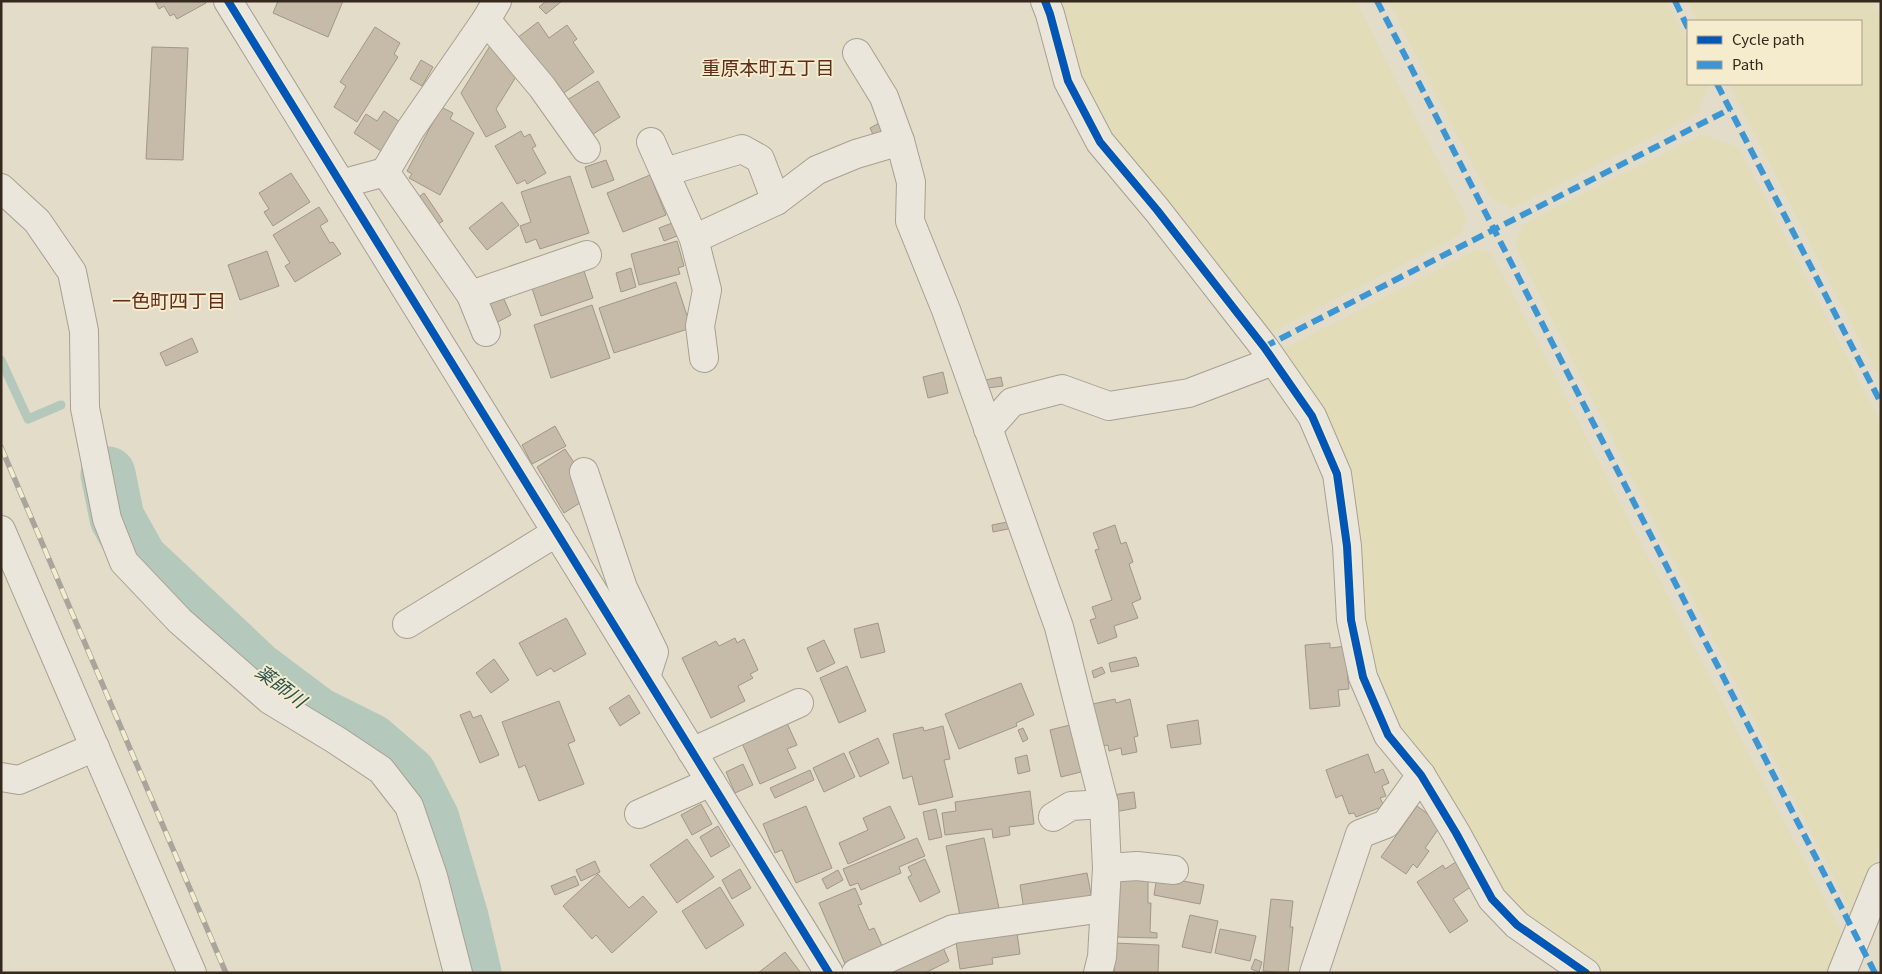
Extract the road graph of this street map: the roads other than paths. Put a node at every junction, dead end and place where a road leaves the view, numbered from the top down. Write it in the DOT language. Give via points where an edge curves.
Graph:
graph roads {
  1 [pos="228,1"];
  2 [pos="1045,1"];
  3 [pos="492,11"];
  4 [pos="857,53"];
  5 [pos="900,141"];
  6 [pos="651,142"];
  7 [pos="586,150"];
  8 [pos="385,172"];
  9 [pos="665,172"];
  10 [pos="342,184"];
  11 [pos="1,188"];
  12 [pos="776,201"];
  13 [pos="694,239"];
  14 [pos="587,255"];
  15 [pos="471,296"];
  16 [pos="486,332"];
  17 [pos="704,358"];
  18 [pos="1273,361"];
  19 [pos="988,429"];
  20 [pos="584,472"];
  21 [pos="1,530"];
  22 [pos="557,532"];
  23 [pos="407,624"];
  24 [pos="646,677"];
  25 [pos="799,703"];
  26 [pos="95,747"];
  27 [pos="692,752"];
  28 [pos="1421,775"];
  29 [pos="1,777"];
  30 [pos="711,782"];
  31 [pos="1104,804"];
  32 [pos="639,814"];
  33 [pos="1052,817"];
  34 [pos="1107,868"];
  35 [pos="1174,870"];
  36 [pos="1881,877"];
  37 [pos="1104,908"];
  38 [pos="192,973"];
  39 [pos="458,973"];
  40 [pos="829,973"];
  41 [pos="856,973"];
  42 [pos="1098,973"];
  43 [pos="1314,973"];
  44 [pos="1586,973"];
  45 [pos="1842,973"];
  1 -- 10 [label="street"];
  2 -- 18 [label="street" via="1068,81 1100,142 1233,306"];
  3 -- 7 [label="street"];
  3 -- 8 [label="street"];
  4 -- 5 [label="street" via="884,97"];
  5 -- 12 [label="street" via="817,170"];
  5 -- 19 [label="street" via="911,182 910,221"];
  6 -- 9 [label="street"];
  8 -- 10 [label="street"];
  8 -- 15 [label="street"];
  9 -- 12 [label="street" via="742,149 760,159"];
  9 -- 13 [label="street"];
  10 -- 22 [label="street"];
  11 -- 39 [label="street" via="37,221 72,272 84,331 86,408 108,519 124,562 180,621 270,700 381,770 409,806 433,876"];
  12 -- 13 [label="street"];
  13 -- 17 [label="street" via="707,290 700,326"];
  14 -- 15 [label="street"];
  15 -- 16 [label="street"];
  18 -- 19 [label="street" via="1190,393 1109,406 1062,389 1012,402"];
  18 -- 28 [label="street" via="1312,416 1337,474 1351,620 1364,677 1388,735"];
  19 -- 31 [label="street" via="1059,627"];
  20 -- 24 [label="street" via="623,588 654,652"];
  21 -- 26 [label="street"];
  22 -- 23 [label="street"];
  22 -- 24 [label="street"];
  24 -- 27 [label="street"];
  25 -- 27 [label="street"];
  26 -- 29 [label="street" via="19,780"];
  26 -- 38 [label="street"];
  27 -- 30 [label="street"];
  28 -- 43 [label="street" via="1386,824 1360,834"];
  28 -- 44 [label="street" via="1492,899 1517,925"];
  30 -- 32 [label="street"];
  30 -- 40 [label="street"];
  31 -- 33 [label="street" via="1071,806"];
  31 -- 34 [label="street"];
  34 -- 35 [label="street" via="1137,866"];
  34 -- 37 [label="street"];
  36 -- 45 [label="street"];
  37 -- 41 [label="street" via="953,929"];
  37 -- 42 [label="street" via="1102,957"];
}
